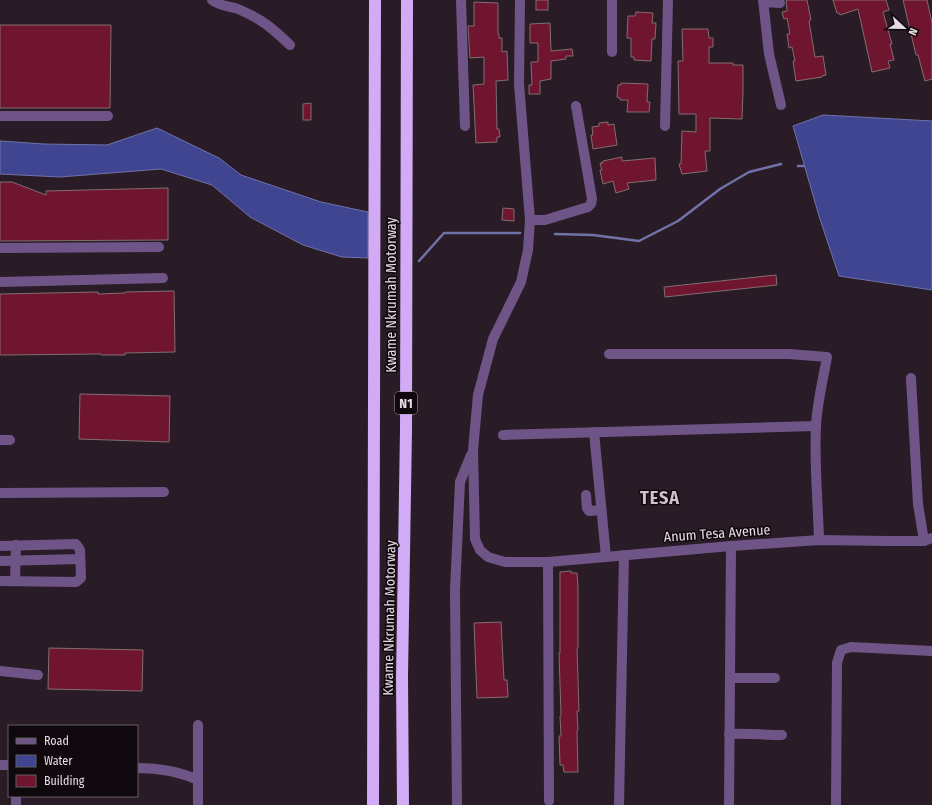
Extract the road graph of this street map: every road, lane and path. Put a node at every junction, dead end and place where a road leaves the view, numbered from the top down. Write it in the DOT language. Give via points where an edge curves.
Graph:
graph roads {
  1 [pos="212,0"];
  2 [pos="376,0"];
  3 [pos="407,0"];
  4 [pos="461,0"];
  5 [pos="520,0"];
  6 [pos="612,0"];
  7 [pos="668,0"];
  8 [pos="764,1"];
  9 [pos="780,5"];
  10 [pos="290,45"];
  11 [pos="612,52"];
  12 [pos="781,105"];
  13 [pos="576,106"];
  14 [pos="0,116"];
  15 [pos="108,116"];
  16 [pos="465,126"];
  17 [pos="665,126"];
  18 [pos="530,220"];
  19 [pos="159,247"];
  20 [pos="0,248"];
  21 [pos="163,278"];
  22 [pos="0,282"];
  23 [pos="609,354"];
  24 [pos="910,378"];
  25 [pos="816,426"];
  26 [pos="594,432"];
  27 [pos="503,435"];
  28 [pos="473,450"];
  29 [pos="164,492"];
  30 [pos="0,493"];
  31 [pos="586,495"];
  32 [pos="601,510"];
  33 [pos="928,539"];
  34 [pos="819,540"];
  35 [pos="16,545"];
  36 [pos="0,546"];
  37 [pos="731,546"];
  38 [pos="624,555"];
  39 [pos="606,556"];
  40 [pos="80,559"];
  41 [pos="16,560"];
  42 [pos="0,561"];
  43 [pos="548,562"];
  44 [pos="0,581"];
  45 [pos="15,581"];
  46 [pos="932,651"];
  47 [pos="0,671"];
  48 [pos="38,675"];
  49 [pos="731,678"];
  50 [pos="775,678"];
  51 [pos="198,725"];
  52 [pos="729,734"];
  53 [pos="782,735"];
  54 [pos="138,768"];
  55 [pos="198,780"];
  56 [pos="549,801"];
  57 [pos="198,805"];
  58 [pos="373,805"];
  59 [pos="403,805"];
  60 [pos="457,805"];
  61 [pos="619,805"];
  62 [pos="729,805"];
  63 [pos="836,805"];
  1 -- 10 [label="street" via="256,17"];
  2 -- 58 [label="highway, Kwame Nkrumah Motorway"];
  3 -- 59 [label="highway, Kwame Nkrumah Motorway / N1"];
  4 -- 16 [label="street"];
  5 -- 18 [label="street" via="519,90"];
  6 -- 11 [label="street"];
  7 -- 17 [label="street"];
  8 -- 9 [label="street"];
  8 -- 12 [label="street" via="769,54"];
  13 -- 18 [label="street" via="591,204 545,220"];
  14 -- 15 [label="street"];
  18 -- 28 [label="street" via="528,250 521,282 493,339 478,395"];
  19 -- 20 [label="street"];
  21 -- 22 [label="street"];
  23 -- 25 [label="street" via="789,354 827,357"];
  24 -- 33 [label="street" via="918,504"];
  25 -- 26 [label="street"];
  25 -- 34 [label="street"];
  26 -- 27 [label="street"];
  26 -- 32 [label="street"];
  28 -- 43 [label="street, Anum Tesa Avenue" via="475,539 480,550 488,557 504,562"];
  28 -- 60 [label="street" via="460,482 455,590"];
  29 -- 30 [label="street"];
  31 -- 32 [label="street" via="589,511"];
  32 -- 39 [label="street"];
  33 -- 34 [label="street, Anum Tesa Avenue"];
  34 -- 37 [label="street, Anum Tesa Avenue"];
  35 -- 36 [label="street"];
  35 -- 40 [label="street" via="76,544 80,550"];
  35 -- 41 [label="street"];
  37 -- 38 [label="street, Anum Tesa Avenue"];
  37 -- 49 [label="street"];
  38 -- 39 [label="street, Anum Tesa Avenue"];
  38 -- 61 [label="street"];
  39 -- 43 [label="street, Anum Tesa Avenue"];
  40 -- 41 [label="street"];
  40 -- 45 [label="street" via="81,578 76,582"];
  41 -- 42 [label="street"];
  41 -- 45 [label="street"];
  43 -- 56 [label="street"];
  44 -- 45 [label="street"];
  46 -- 63 [label="street" via="851,647 842,650 837,663"];
  47 -- 48 [label="street"];
  49 -- 50 [label="street"];
  49 -- 52 [label="street"];
  51 -- 55 [label="street"];
  52 -- 53 [label="street"];
  52 -- 62 [label="street"];
  54 -- 55 [label="street" via="175,771"];
  55 -- 57 [label="street"];
}
